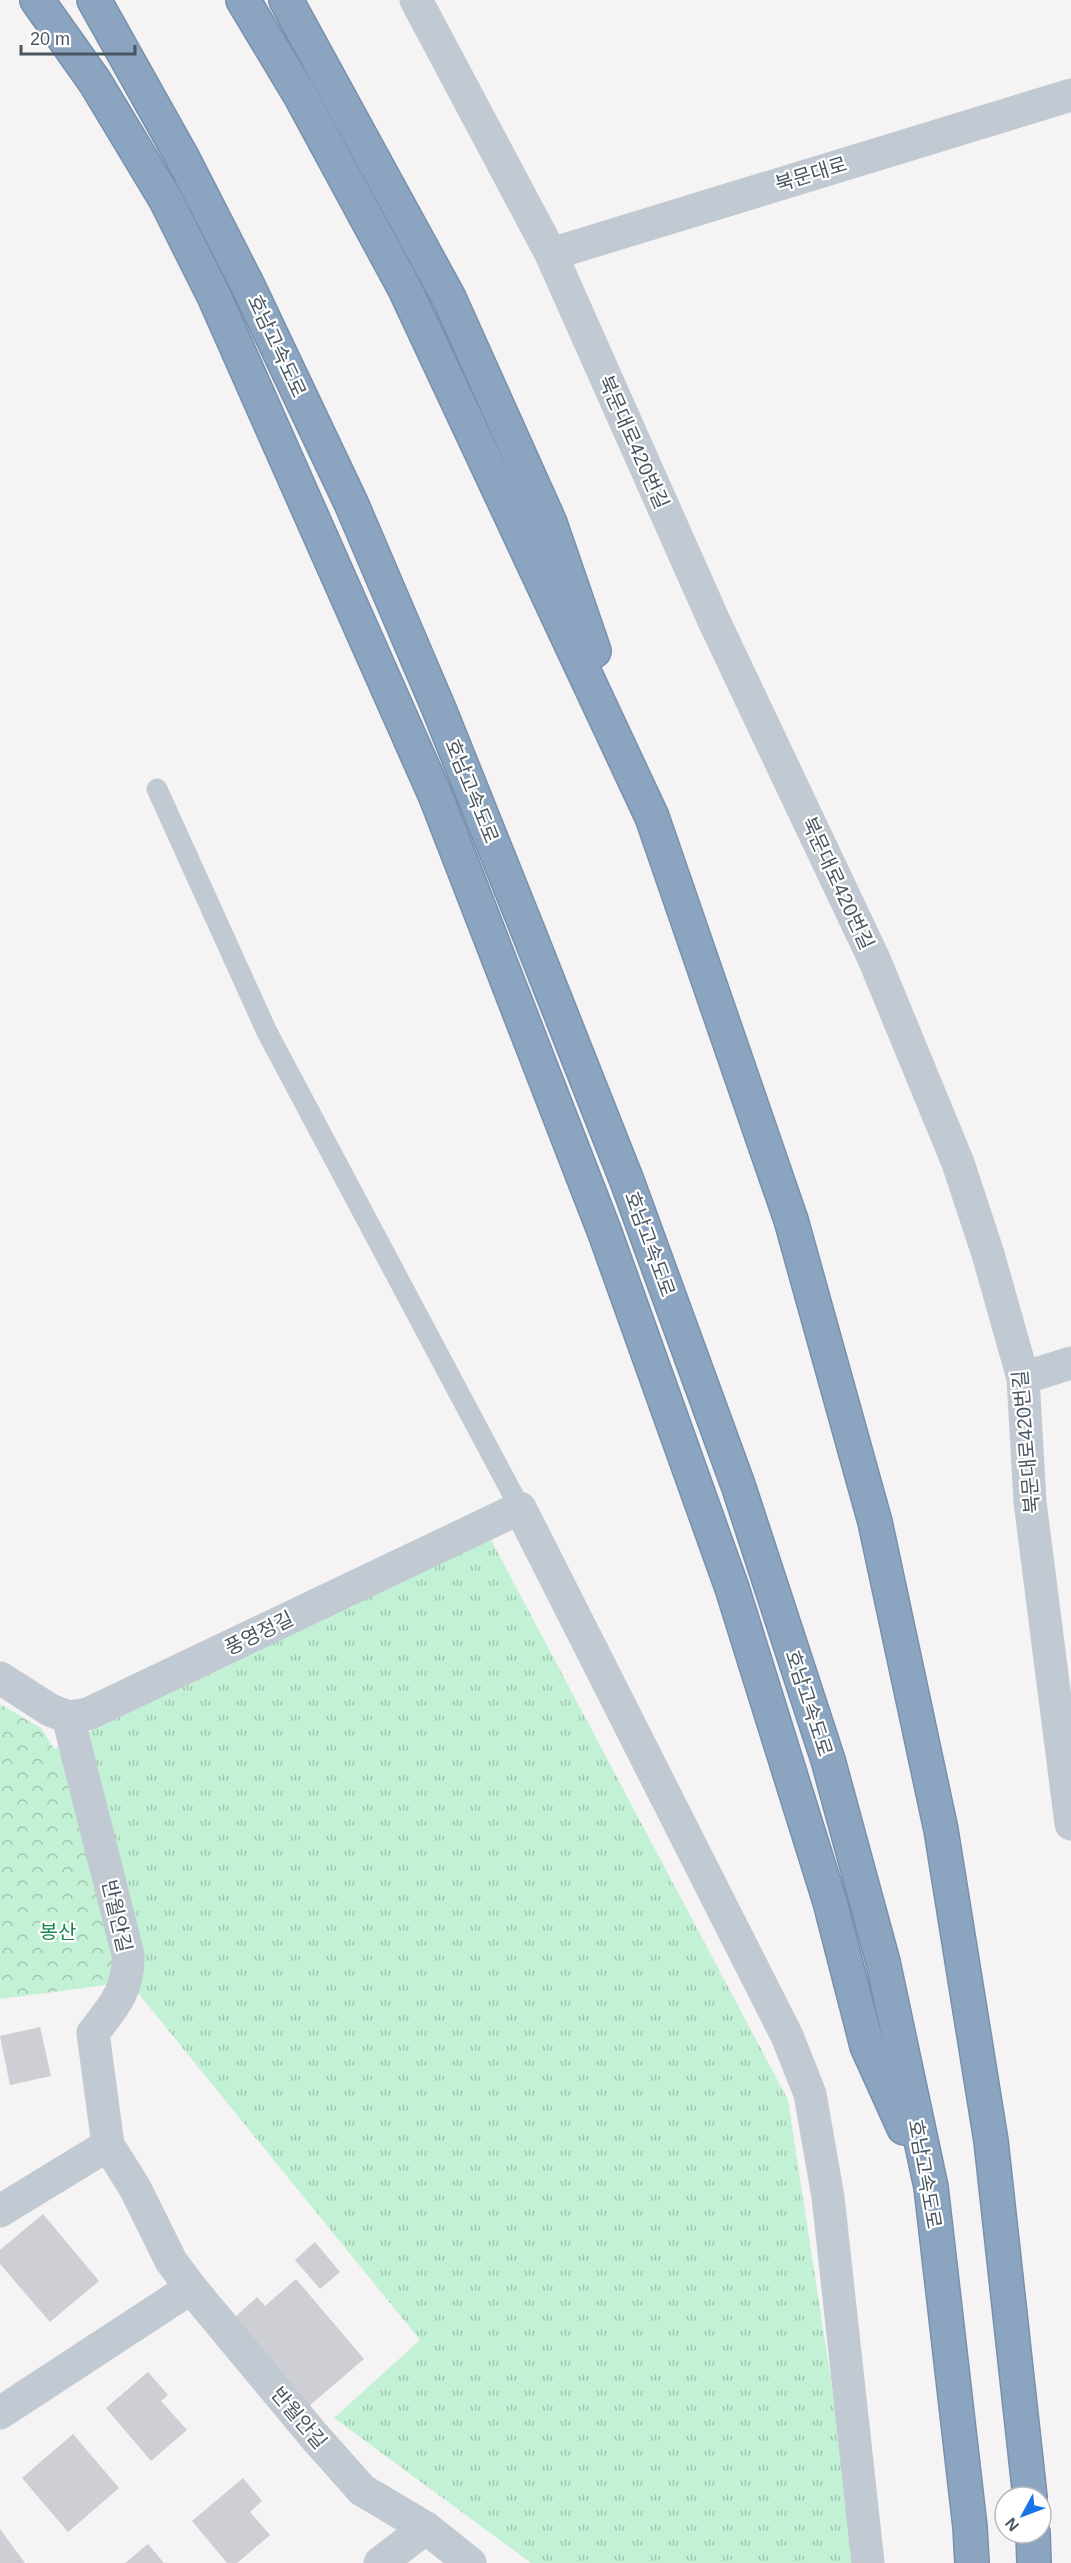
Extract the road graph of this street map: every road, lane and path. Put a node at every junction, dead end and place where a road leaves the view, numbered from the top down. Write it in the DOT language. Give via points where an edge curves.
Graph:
graph roads {
  1 [pos="37,0"];
  2 [pos="94,0"];
  3 [pos="243,0"];
  4 [pos="286,0"];
  5 [pos="416,0"];
  6 [pos="1071,95"];
  7 [pos="551,254"];
  8 [pos="157,789"];
  9 [pos="652,817"];
  10 [pos="1071,1363"];
  11 [pos="1023,1378"];
  12 [pos="520,1508"];
  13 [pos="0,1678"];
  14 [pos="68,1717"];
  15 [pos="1071,1824"];
  16 [pos="108,2145"];
  17 [pos="931,2187"];
  18 [pos="0,2211"];
  19 [pos="191,2288"];
  20 [pos="0,2413"];
  21 [pos="1029,2485"];
  22 [pos="426,2528"];
  23 [pos="1033,2545"];
  24 [pos="380,2563"];
  25 [pos="470,2563"];
  26 [pos="868,2563"];
  27 [pos="972,2563"];
  28 [pos="1034,2563"];
  1 -- 17 [label="highway" via="95,82 166,200 214,296 436,797 605,1233 728,1577 830,1902 867,2046"];
  2 -- 17 [label="highway, 호남고속도로" via="182,157 248,286 351,503 439,709 627,1181 738,1485 828,1760 883,1962"];
  3 -- 9 [label="highway" via="300,95 405,289"];
  4 -- 9 [label="highway" via="449,298 550,523"];
  5 -- 7 [label="street, 북문대로420번길"];
  6 -- 7 [label="street, 북문대로"];
  7 -- 11 [label="street, 북문대로420번길" via="709,610 874,959 918,1062 958,1163"];
  8 -- 12 [label="lane" via="267,1032"];
  9 -- 21 [label="highway" via="791,1220 875,1522 941,1830 990,2129"];
  10 -- 11 [label="street"];
  11 -- 15 [label="street, 북문대로420번길" via="1030,1502"];
  12 -- 14 [label="street, 풍영정길" via="88,1714"];
  12 -- 26 [label="street" via="787,2036 810,2094 828,2197"];
  13 -- 14 [label="street"];
  14 -- 16 [label="street, 반월안길" via="128,1955 129,1973 124,1988 93,2033"];
  16 -- 18 [label="street"];
  16 -- 19 [label="street, 반월안길" via="135,2188 171,2261"];
  17 -- 27 [label="highway, 호남고속도로"];
  19 -- 20 [label="street"];
  19 -- 22 [label="street, 반월안길" via="362,2490"];
  22 -- 24 [label="street"];
  22 -- 25 [label="street, 반월안길"];
  23 -- 28 [label="highway"];
}
